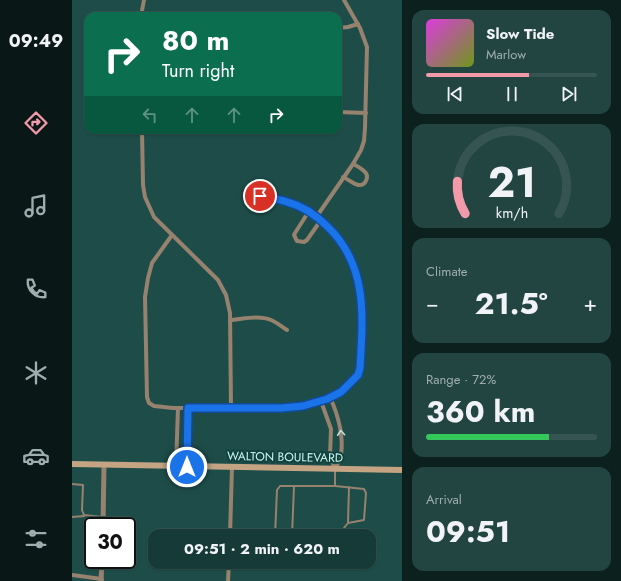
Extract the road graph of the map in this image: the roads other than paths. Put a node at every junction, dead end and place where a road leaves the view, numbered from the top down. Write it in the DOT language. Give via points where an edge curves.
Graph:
graph roads {
  1 [pos="144,0"];
  2 [pos="344,0"];
  3 [pos="142,12"];
  4 [pos="358,24"];
  5 [pos="342,28"];
  6 [pos="342,112"];
  7 [pos="366,113"];
  8 [pos="142,134"];
  9 [pos="353,164"];
  10 [pos="343,177"];
  11 [pos="247,197"];
  12 [pos="309,211"];
  13 [pos="317,216"];
  14 [pos="321,220"];
  15 [pos="172,235"];
  16 [pos="230,320"];
  17 [pos="286,330"];
  18 [pos="328,398"];
  19 [pos="321,401"];
  20 [pos="232,407"];
  21 [pos="178,408"];
  22 [pos="188,408"];
  23 [pos="72,464"];
  24 [pos="104,465"];
  25 [pos="176,466"];
  26 [pos="187,467"];
  27 [pos="232,467"];
  28 [pos="335,469"];
  29 [pos="402,470"];
  30 [pos="72,484"];
  31 [pos="294,486"];
  32 [pos="335,486"];
  33 [pos="349,487"];
  34 [pos="85,516"];
  35 [pos="72,517"];
  36 [pos="103,517"];
  37 [pos="348,523"];
  38 [pos="230,529"];
  39 [pos="275,529"];
  40 [pos="292,529"];
  41 [pos="344,529"];
  42 [pos="102,569"];
  43 [pos="229,569"];
  44 [pos="72,575"];
  45 [pos="101,580"];
  46 [pos="228,581"];
  1 -- 3 [label="street"];
  2 -- 4 [label="street"];
  4 -- 5 [label="street"];
  4 -- 7 [label="street" via="367,47"];
  6 -- 7 [label="street"];
  7 -- 9 [label="street" via="364,141"];
  8 -- 15 [label="street" via="145,197 154,217"];
  9 -- 10 [label="street"];
  9 -- 10 [label="street" via="365,171 367,179 364,183 356,184"];
  10 -- 13 [label="street"];
  11 -- 12 [label="street" via="260,196 288,202"];
  12 -- 13 [label="street"];
  12 -- 14 [label="street" via="294,235 297,241 307,240"];
  13 -- 14 [label="street"];
  14 -- 18 [label="street" via="336,235 348,253 358,276 362,303 358,375 341,392"];
  15 -- 16 [label="street" via="218,280 226,296"];
  15 -- 21 [label="street" via="152,263 145,296 147,398 154,406"];
  16 -- 17 [label="street" via="264,318"];
  16 -- 20 [label="street"];
  18 -- 19 [label="street"];
  28 -- 18 [label="street, one-way" via="341,456 340,422"];
  19 -- 20 [label="street" via="281,408"];
  19 -- 28 [label="street" via="331,429 330,456"];
  20 -- 22 [label="street"];
  21 -- 22 [label="street"];
  21 -- 25 [label="street"];
  22 -- 26 [label="street"];
  23 -- 24 [label="main road, WALTON BOULEVARD"];
  24 -- 25 [label="main road, WALTON BOULEVARD"];
  24 -- 36 [label="street"];
  25 -- 26 [label="main road, WALTON BOULEVARD"];
  26 -- 27 [label="main road, WALTON BOULEVARD"];
  27 -- 28 [label="main road, WALTON BOULEVARD"];
  27 -- 38 [label="street"];
  28 -- 29 [label="main road, WALTON BOULEVARD"];
  28 -- 32 [label="lane"];
  30 -- 34 [label="lane" via="83,486 82,514"];
  31 -- 32 [label="lane"];
  31 -- 39 [label="lane" via="280,486 277,490"];
  31 -- 40 [label="lane"];
  32 -- 33 [label="lane"];
  33 -- 37 [label="lane"];
  33 -- 37 [label="lane" via="362,488 366,493 364,520"];
  34 -- 35 [label="lane"];
  34 -- 36 [label="lane"];
  37 -- 41 [label="lane"];
  42 -- 45 [label="street"];
  43 -- 46 [label="street"];
  44 -- 45 [label="street"];
}
